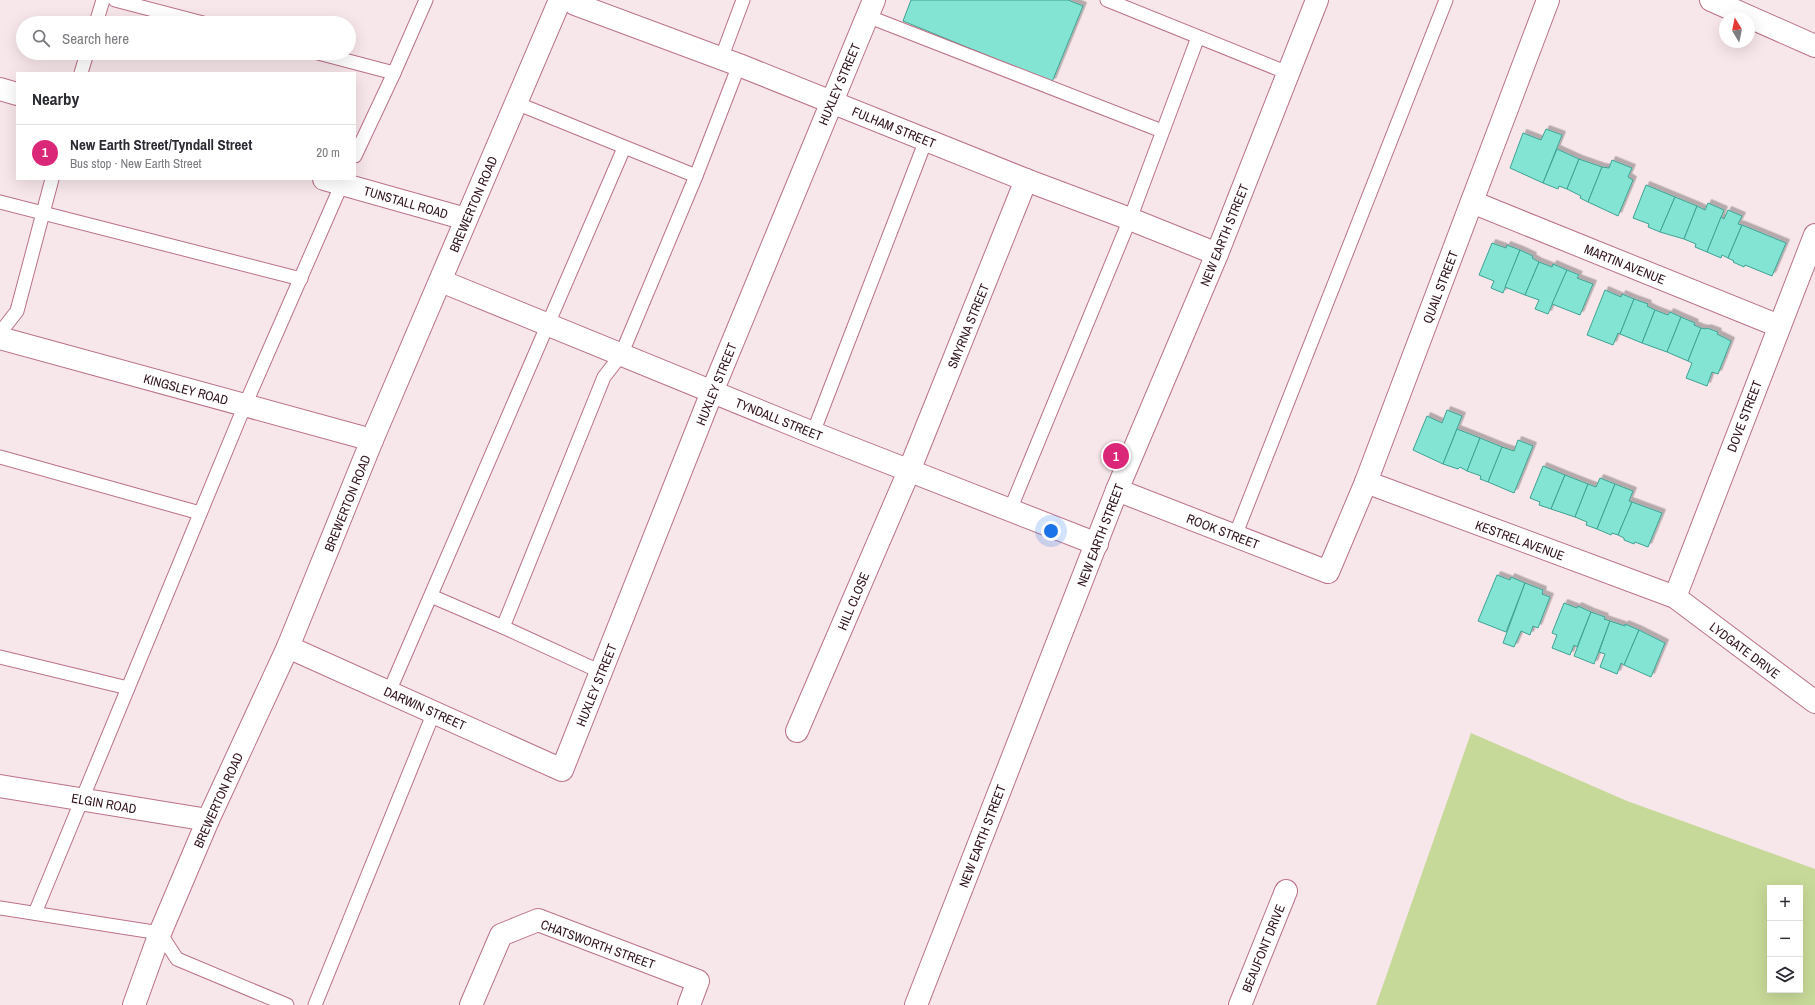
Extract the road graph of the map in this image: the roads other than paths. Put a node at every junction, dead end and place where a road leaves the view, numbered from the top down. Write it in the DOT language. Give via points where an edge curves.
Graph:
graph roads {
  1 [pos="103,0"];
  2 [pos="115,0"];
  3 [pos="426,0"];
  4 [pos="560,0"];
  5 [pos="572,0"];
  6 [pos="743,0"];
  7 [pos="1107,0"];
  8 [pos="1317,0"];
  9 [pos="1446,0"];
  10 [pos="1548,0"];
  11 [pos="1711,0"];
  12 [pos="870,8"];
  13 [pos="98,16"];
  14 [pos="176,16"];
  15 [pos="1194,35"];
  16 [pos="1815,46"];
  17 [pos="85,60"];
  18 [pos="345,60"];
  19 [pos="730,62"];
  20 [pos="81,72"];
  21 [pos="1288,72"];
  22 [pos="394,73"];
  23 [pos="0,89"];
  24 [pos="16,94"];
  25 [pos="831,102"];
  26 [pos="516,103"];
  27 [pos="1162,131"];
  28 [pos="926,140"];
  29 [pos="624,148"];
  30 [pos="356,154"];
  31 [pos="696,176"];
  32 [pos="52,180"];
  33 [pos="1026,180"];
  34 [pos="337,181"];
  35 [pos="0,202"];
  36 [pos="1472,202"];
  37 [pos="43,213"];
  38 [pos="466,218"];
  39 [pos="1130,219"];
  40 [pos="1815,235"];
  41 [pos="1217,254"];
  42 [pos="301,279"];
  43 [pos="441,282"];
  44 [pos="548,325"];
  45 [pos="1779,326"];
  46 [pos="0,332"];
  47 [pos="0,338"];
  48 [pos="621,355"];
  49 [pos="712,392"];
  50 [pos="246,405"];
  51 [pos="813,433"];
  52 [pos="372,440"];
  53 [pos="0,457"];
  54 [pos="909,471"];
  55 [pos="1366,482"];
  56 [pos="1117,490"];
  57 [pos="1010,510"];
  58 [pos="200,514"];
  59 [pos="1235,536"];
  60 [pos="1097,544"];
  61 [pos="1328,572"];
  62 [pos="431,596"];
  63 [pos="1675,597"];
  64 [pos="503,627"];
  65 [pos="288,646"];
  66 [pos="0,657"];
  67 [pos="601,672"];
  68 [pos="128,688"];
  69 [pos="389,692"];
  70 [pos="1815,702"];
  71 [pos="434,712"];
  72 [pos="797,731"];
  73 [pos="562,770"];
  74 [pos="0,786"];
  75 [pos="81,799"];
  76 [pos="208,820"];
  77 [pos="1286,891"];
  78 [pos="0,908"];
  79 [pos="35,913"];
  80 [pos="160,933"];
  81 [pos="134,1005"];
  82 [pos="287,1005"];
  83 [pos="316,1005"];
  84 [pos="471,1005"];
  85 [pos="689,1005"];
  86 [pos="916,1005"];
  87 [pos="1240,1005"];
  1 -- 13 [label="lane"];
  2 -- 14 [label="lane"];
  3 -- 22 [label="lane"];
  4 -- 26 [label="street, BREWERTON ROAD"];
  5 -- 19 [label="street, FULHAM STREET" via="575,4"];
  6 -- 19 [label="lane"];
  7 -- 15 [label="lane"];
  8 -- 21 [label="street, NEW EARTH STREET"];
  9 -- 59 [label="lane"];
  10 -- 36 [label="street, QUAIL STREET"];
  11 -- 16 [label="street"];
  12 -- 25 [label="street, HUXLEY STREET"];
  12 -- 27 [label="lane"];
  15 -- 21 [label="lane"];
  15 -- 27 [label="lane"];
  17 -- 20 [label="lane"];
  18 -- 22 [label="lane"];
  19 -- 25 [label="street, FULHAM STREET"];
  19 -- 31 [label="lane"];
  21 -- 41 [label="street, NEW EARTH STREET"];
  22 -- 30 [label="lane"];
  23 -- 24 [label="street"];
  25 -- 28 [label="street, FULHAM STREET"];
  25 -- 49 [label="street, HUXLEY STREET"];
  26 -- 29 [label="lane"];
  26 -- 38 [label="street, BREWERTON ROAD"];
  27 -- 39 [label="lane"];
  28 -- 33 [label="street, FULHAM STREET"];
  28 -- 51 [label="lane"];
  29 -- 31 [label="lane"];
  29 -- 44 [label="lane"];
  31 -- 48 [label="lane"];
  32 -- 37 [label="lane"];
  33 -- 39 [label="street, FULHAM STREET"];
  33 -- 54 [label="street, SMYRNA STREET"];
  34 -- 38 [label="street, TUNSTALL ROAD"];
  34 -- 42 [label="lane"];
  35 -- 37 [label="lane"];
  36 -- 45 [label="street, MARTIN AVENUE"];
  36 -- 55 [label="street, QUAIL STREET"];
  37 -- 42 [label="lane"];
  37 -- 46 [label="lane" via="17,311"];
  38 -- 43 [label="street, BREWERTON ROAD"];
  39 -- 41 [label="street, FULHAM STREET"];
  39 -- 57 [label="lane"];
  40 -- 45 [label="street, DOVE STREET"];
  41 -- 56 [label="street, NEW EARTH STREET"];
  42 -- 50 [label="lane"];
  43 -- 44 [label="street, TYNDALL STREET"];
  43 -- 52 [label="street, BREWERTON ROAD"];
  44 -- 48 [label="street, TYNDALL STREET"];
  44 -- 62 [label="lane"];
  45 -- 63 [label="street, DOVE STREET"];
  47 -- 50 [label="street, KINGSLEY ROAD"];
  48 -- 49 [label="street, TYNDALL STREET"];
  48 -- 64 [label="lane" via="604,377"];
  49 -- 51 [label="street, TYNDALL STREET"];
  49 -- 67 [label="street, HUXLEY STREET"];
  50 -- 52 [label="street, KINGSLEY ROAD"];
  50 -- 58 [label="lane"];
  51 -- 54 [label="street, TYNDALL STREET"];
  52 -- 65 [label="street, BREWERTON ROAD"];
  53 -- 58 [label="lane"];
  54 -- 57 [label="street, TYNDALL STREET"];
  54 -- 72 [label="street, HILL CLOSE"];
  55 -- 61 [label="street, QUAIL STREET"];
  55 -- 63 [label="street, KESTREL AVENUE"];
  56 -- 59 [label="street, ROOK STREET"];
  56 -- 60 [label="street, NEW EARTH STREET"];
  57 -- 60 [label="street, TYNDALL STREET"];
  58 -- 68 [label="lane"];
  59 -- 61 [label="street, ROOK STREET"];
  60 -- 86 [label="street, NEW EARTH STREET"];
  62 -- 64 [label="lane"];
  62 -- 69 [label="lane"];
  63 -- 70 [label="street, LYDGATE DRIVE"];
  64 -- 67 [label="lane"];
  65 -- 69 [label="street, DARWIN STREET"];
  65 -- 76 [label="street, BREWERTON ROAD"];
  66 -- 68 [label="lane"];
  67 -- 73 [label="street, HUXLEY STREET"];
  68 -- 75 [label="lane"];
  69 -- 71 [label="street, DARWIN STREET"];
  71 -- 73 [label="street, DARWIN STREET"];
  71 -- 83 [label="lane"];
  74 -- 75 [label="street, ELGIN ROAD"];
  75 -- 76 [label="street, ELGIN ROAD"];
  75 -- 79 [label="lane"];
  76 -- 80 [label="street, BREWERTON ROAD"];
  77 -- 87 [label="street, BEAUFONT DRIVE"];
  78 -- 79 [label="lane"];
  79 -- 80 [label="lane"];
  80 -- 81 [label="street, BREWERTON ROAD"];
  80 -- 82 [label="lane" via="177,959"];
  84 -- 85 [label="street, CHATSWORTH STREET" via="501,935 538,920 698,981"];
}
